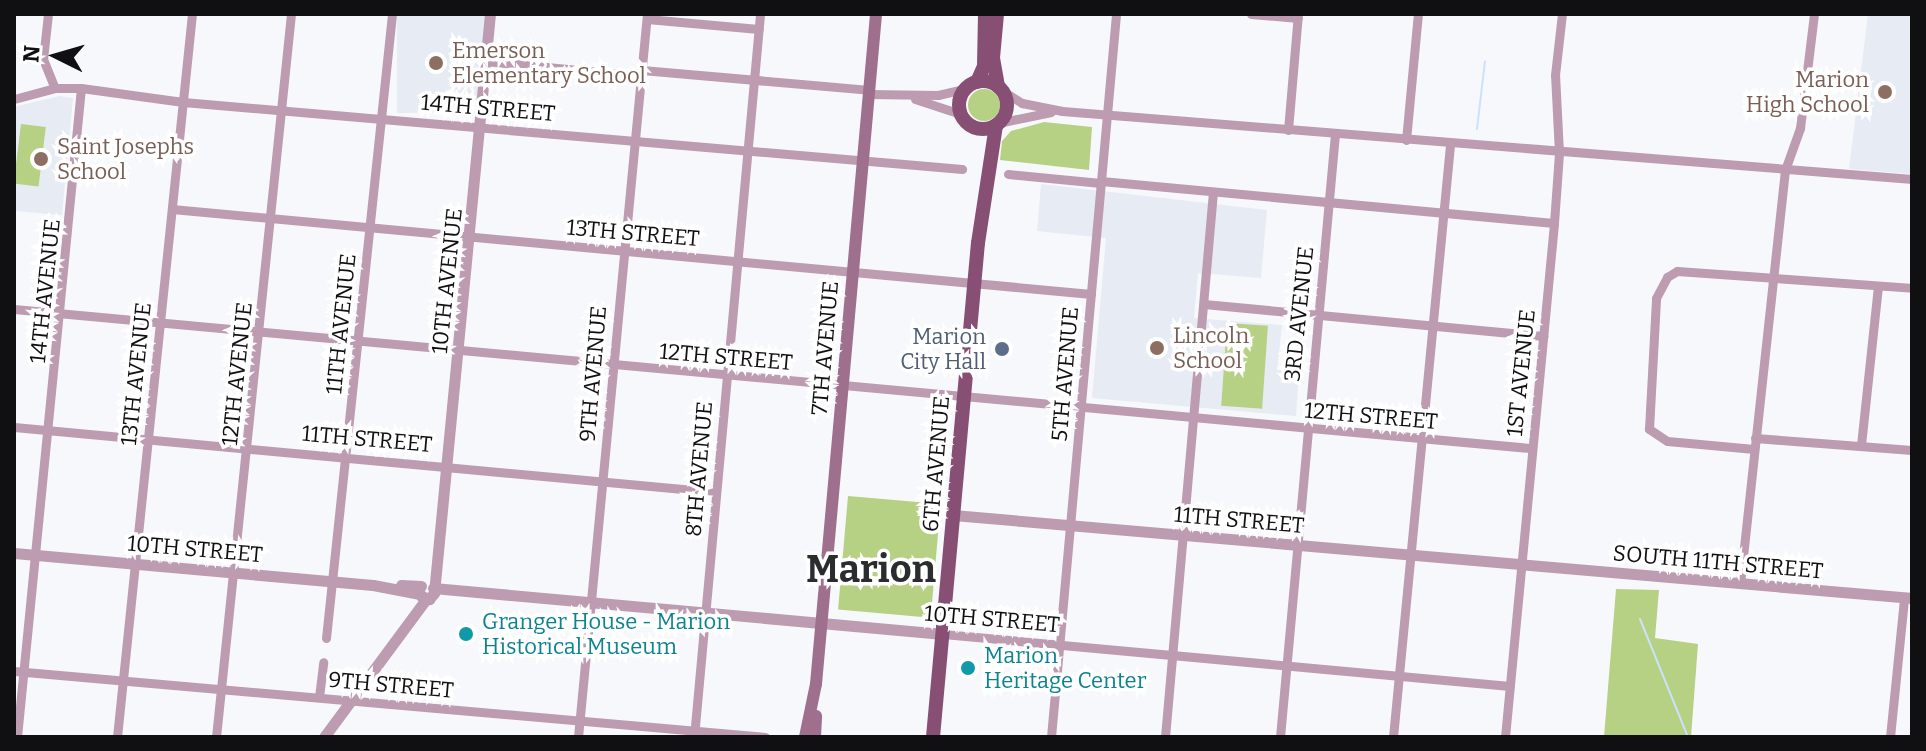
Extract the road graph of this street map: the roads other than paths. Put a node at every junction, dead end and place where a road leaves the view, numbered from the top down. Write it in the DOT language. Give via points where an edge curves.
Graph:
graph roads {
  1 [pos="48,14"];
  2 [pos="192,14"];
  3 [pos="291,14"];
  4 [pos="392,14"];
  5 [pos="490,14"];
  6 [pos="760,14"];
  7 [pos="876,14"];
  8 [pos="985,14"];
  9 [pos="997,14"];
  10 [pos="1116,14"];
  11 [pos="1251,14"];
  12 [pos="1418,14"];
  13 [pos="1562,14"];
  14 [pos="1814,14"];
  15 [pos="647,16"];
  16 [pos="1298,16"];
  17 [pos="759,29"];
  18 [pos="485,61"];
  19 [pos="641,73"];
  20 [pos="754,80"];
  21 [pos="971,85"];
  22 [pos="55,88"];
  23 [pos="81,88"];
  24 [pos="1000,88"];
  25 [pos="868,92"];
  26 [pos="904,97"];
  27 [pos="14,99"];
  28 [pos="183,102"];
  29 [pos="282,110"];
  30 [pos="1062,111"];
  31 [pos="1107,113"];
  32 [pos="963,117"];
  33 [pos="381,119"];
  34 [pos="997,124"];
  35 [pos="482,126"];
  36 [pos="1288,130"];
  37 [pos="1335,134"];
  38 [pos="634,138"];
  39 [pos="1406,140"];
  40 [pos="1450,145"];
  41 [pos="748,148"];
  42 [pos="1559,153"];
  43 [pos="863,159"];
  44 [pos="962,169"];
  45 [pos="1785,170"];
  46 [pos="1008,174"];
  47 [pos="1912,179"];
  48 [pos="1101,182"];
  49 [pos="1213,192"];
  50 [pos="1328,203"];
  51 [pos="172,209"];
  52 [pos="1443,214"];
  53 [pos="271,218"];
  54 [pos="1554,223"];
  55 [pos="370,227"];
  56 [pos="472,236"];
  57 [pos="978,243"];
  58 [pos="623,250"];
  59 [pos="736,261"];
  60 [pos="852,272"];
  61 [pos="1772,278"];
  62 [pos="974,283"];
  63 [pos="1878,286"];
  64 [pos="1912,288"];
  65 [pos="1091,294"];
  66 [pos="1204,304"];
  67 [pos="14,309"];
  68 [pos="60,313"];
  69 [pos="1317,315"];
  70 [pos="160,322"];
  71 [pos="1432,327"];
  72 [pos="259,331"];
  73 [pos="1543,336"];
  74 [pos="358,340"];
  75 [pos="459,351"];
  76 [pos="612,364"];
  77 [pos="726,374"];
  78 [pos="842,386"];
  79 [pos="964,397"];
  80 [pos="1081,408"];
  81 [pos="1193,418"];
  82 [pos="14,427"];
  83 [pos="1306,428"];
  84 [pos="48,430"];
  85 [pos="1422,438"];
  86 [pos="148,439"];
  87 [pos="1754,443"];
  88 [pos="1861,445"];
  89 [pos="247,448"];
  90 [pos="1531,448"];
  91 [pos="1912,450"];
  92 [pos="346,457"];
  93 [pos="448,467"];
  94 [pos="601,482"];
  95 [pos="715,492"];
  96 [pos="953,515"];
  97 [pos="1069,525"];
  98 [pos="1183,535"];
  99 [pos="1297,545"];
  100 [pos="14,553"];
  101 [pos="35,555"];
  102 [pos="1411,555"];
  103 [pos="135,563"];
  104 [pos="1521,564"];
  105 [pos="234,572"];
  106 [pos="333,581"];
  107 [pos="1740,584"];
  108 [pos="426,592"];
  109 [pos="1908,598"];
  110 [pos="590,604"];
  111 [pos="704,614"];
  112 [pos="821,624"];
  113 [pos="943,634"];
  114 [pos="326,638"];
  115 [pos="1059,645"];
  116 [pos="1172,655"];
  117 [pos="323,662"];
  118 [pos="1286,666"];
  119 [pos="19,672"];
  120 [pos="1399,676"];
  121 [pos="123,681"];
  122 [pos="816,684"];
  123 [pos="1510,686"];
  124 [pos="221,689"];
  125 [pos="319,697"];
  126 [pos="350,700"];
  127 [pos="580,721"];
  128 [pos="694,734"];
  129 [pos="17,737"];
  130 [pos="117,737"];
  131 [pos="216,737"];
  132 [pos="324,737"];
  133 [pos="578,737"];
  134 [pos="765,737"];
  135 [pos="805,737"];
  136 [pos="815,737"];
  137 [pos="933,737"];
  138 [pos="1051,737"];
  139 [pos="1165,737"];
  140 [pos="1280,737"];
  141 [pos="1393,737"];
  142 [pos="1505,737"];
  143 [pos="1890,737"];
  1 -- 22 [label="street" via="43,59"];
  2 -- 28 [label="street, 13TH AVENUE"];
  3 -- 29 [label="street, 12TH AVENUE"];
  4 -- 33 [label="street, 11TH AVENUE"];
  5 -- 18 [label="street, 10TH AVENUE"];
  6 -- 17 [label="street, 8TH AVENUE"];
  7 -- 25 [label="main road, 7TH AVENUE"];
  8 -- 21 [label="main road" via="984,66"];
  9 -- 24 [label="main road" via="993,58"];
  10 -- 31 [label="street, 5TH AVENUE"];
  11 -- 16 [label="street"];
  12 -- 39 [label="street"];
  13 -- 42 [label="street, 1ST AVENUE" via="1554,95"];
  14 -- 45 [label="street" via="1800,128"];
  15 -- 17 [label="street"];
  15 -- 19 [label="street, 9TH AVENUE"];
  16 -- 36 [label="street"];
  17 -- 20 [label="street, 8TH AVENUE"];
  18 -- 19 [label="street"];
  18 -- 35 [label="street, 10TH AVENUE"];
  19 -- 20 [label="street"];
  19 -- 38 [label="street, 9TH AVENUE"];
  20 -- 25 [label="street"];
  20 -- 41 [label="street, 8TH AVENUE"];
  21 -- 24 [label="main road"];
  21 -- 26 [label="street"];
  21 -- 32 [label="main road"];
  22 -- 23 [label="street, 14TH STREET"];
  22 -- 27 [label="street, 14TH STREET"];
  23 -- 28 [label="street, 14TH STREET"];
  23 -- 68 [label="street, 14TH AVENUE"];
  24 -- 30 [label="street" via="1022,103"];
  24 -- 34 [label="main road" via="1007,105"];
  25 -- 26 [label="street"];
  25 -- 43 [label="main road, 7TH AVENUE"];
  26 -- 32 [label="street"];
  28 -- 29 [label="street, 14TH STREET"];
  28 -- 51 [label="street, 13TH AVENUE"];
  29 -- 33 [label="street, 14TH STREET"];
  29 -- 53 [label="street, 12TH AVENUE"];
  30 -- 31 [label="street"];
  30 -- 34 [label="street"];
  31 -- 36 [label="street"];
  31 -- 48 [label="street, 5TH AVENUE"];
  32 -- 34 [label="main road" via="979,128"];
  32 -- 57 [label="main road, 6TH AVENUE" via="981,153"];
  33 -- 35 [label="street, 14TH STREET"];
  33 -- 55 [label="street, 11TH AVENUE"];
  34 -- 57 [label="main road, 6TH AVENUE"];
  35 -- 38 [label="street, 14TH STREET"];
  35 -- 56 [label="street, 10TH AVENUE"];
  36 -- 37 [label="street"];
  37 -- 39 [label="street"];
  37 -- 50 [label="street, 3RD AVENUE"];
  38 -- 41 [label="street, 14TH STREET"];
  38 -- 58 [label="street, 9TH AVENUE"];
  39 -- 40 [label="street"];
  40 -- 42 [label="street"];
  40 -- 52 [label="street"];
  41 -- 43 [label="street, 14TH STREET"];
  41 -- 59 [label="street, 8TH AVENUE"];
  42 -- 45 [label="street"];
  42 -- 54 [label="street, 1ST AVENUE"];
  43 -- 44 [label="street, 14TH STREET"];
  43 -- 60 [label="main road, 7TH AVENUE"];
  45 -- 47 [label="street"];
  45 -- 61 [label="street"];
  46 -- 48 [label="street"];
  48 -- 49 [label="street"];
  48 -- 65 [label="street, 5TH AVENUE"];
  49 -- 50 [label="street"];
  49 -- 66 [label="street"];
  50 -- 52 [label="street"];
  50 -- 69 [label="street, 3RD AVENUE"];
  51 -- 53 [label="street, 13TH STREET"];
  51 -- 70 [label="street, 13TH AVENUE"];
  52 -- 54 [label="street"];
  52 -- 71 [label="street"];
  53 -- 55 [label="street, 13TH STREET"];
  53 -- 72 [label="street, 12TH AVENUE"];
  54 -- 73 [label="street, 1ST AVENUE"];
  55 -- 56 [label="street, 13TH STREET"];
  55 -- 74 [label="street, 11TH AVENUE"];
  56 -- 58 [label="street, 13TH STREET"];
  56 -- 75 [label="street, 10TH AVENUE"];
  57 -- 62 [label="main road, 6TH AVENUE"];
  58 -- 59 [label="street, 13TH STREET"];
  58 -- 76 [label="street, 9TH AVENUE"];
  59 -- 60 [label="street, 13TH STREET"];
  59 -- 77 [label="street, 8TH AVENUE"];
  60 -- 62 [label="street, 13TH STREET"];
  60 -- 78 [label="main road, 7TH AVENUE"];
  61 -- 63 [label="street"];
  61 -- 87 [label="street"];
  61 -- 87 [label="street" via="1677,271 1660,286 1656,298 1649,429 1667,441"];
  62 -- 65 [label="street, 13TH STREET"];
  62 -- 79 [label="main road, 6TH AVENUE"];
  63 -- 64 [label="street"];
  63 -- 88 [label="street"];
  65 -- 80 [label="street, 5TH AVENUE"];
  66 -- 69 [label="street"];
  66 -- 81 [label="street"];
  67 -- 68 [label="street, 12TH STREET"];
  68 -- 70 [label="street, 12TH STREET"];
  68 -- 84 [label="street, 14TH AVENUE"];
  69 -- 71 [label="street"];
  69 -- 83 [label="street, 3RD AVENUE"];
  70 -- 72 [label="street, 12TH STREET"];
  70 -- 86 [label="street, 13TH AVENUE"];
  71 -- 73 [label="street"];
  71 -- 85 [label="street"];
  72 -- 74 [label="street, 12TH STREET"];
  72 -- 89 [label="street, 12TH AVENUE"];
  73 -- 90 [label="street, 1ST AVENUE"];
  74 -- 75 [label="street, 12TH STREET"];
  74 -- 92 [label="street, 11TH AVENUE"];
  75 -- 76 [label="street, 12TH STREET"];
  75 -- 93 [label="street, 10TH AVENUE"];
  76 -- 77 [label="street, 12TH STREET"];
  76 -- 94 [label="street, 9TH AVENUE"];
  77 -- 78 [label="street, 12TH STREET"];
  77 -- 95 [label="street, 8TH AVENUE"];
  78 -- 79 [label="street, 12TH STREET"];
  78 -- 112 [label="main road, 7TH AVENUE"];
  79 -- 80 [label="street, 12TH STREET"];
  79 -- 96 [label="main road, 6TH AVENUE"];
  80 -- 81 [label="street, 12TH STREET"];
  80 -- 97 [label="street, 5TH AVENUE"];
  81 -- 83 [label="street, 12TH STREET"];
  81 -- 98 [label="street"];
  82 -- 84 [label="street, 11TH STREET"];
  83 -- 85 [label="street, 12TH STREET"];
  83 -- 99 [label="street, 3RD AVENUE"];
  84 -- 86 [label="street, 11TH STREET"];
  84 -- 101 [label="street, 14TH AVENUE"];
  85 -- 90 [label="street, 12TH STREET"];
  85 -- 102 [label="street"];
  86 -- 89 [label="street, 11TH STREET"];
  86 -- 103 [label="street, 13TH AVENUE"];
  87 -- 88 [label="street"];
  87 -- 107 [label="street"];
  88 -- 91 [label="street"];
  89 -- 92 [label="street, 11TH STREET"];
  89 -- 105 [label="street, 12TH AVENUE"];
  90 -- 104 [label="street, 1ST AVENUE"];
  92 -- 93 [label="street, 11TH STREET"];
  92 -- 106 [label="street, 11TH AVENUE"];
  93 -- 94 [label="street, 11TH STREET"];
  93 -- 108 [label="street, 10TH AVENUE"];
  94 -- 95 [label="street, 11TH STREET"];
  94 -- 110 [label="street, 9TH AVENUE"];
  95 -- 111 [label="street, 8TH AVENUE"];
  96 -- 97 [label="street, 11TH STREET"];
  96 -- 113 [label="main road, 6TH AVENUE"];
  97 -- 98 [label="street, 11TH STREET"];
  97 -- 115 [label="street, 5TH AVENUE"];
  98 -- 99 [label="street, 11TH STREET"];
  98 -- 116 [label="street"];
  99 -- 102 [label="street, 11TH STREET"];
  99 -- 118 [label="street, 3RD AVENUE"];
  100 -- 101 [label="street, 10TH STREET"];
  101 -- 103 [label="street, 10TH STREET"];
  101 -- 119 [label="street, 14TH AVENUE"];
  102 -- 104 [label="street, 11TH STREET"];
  102 -- 120 [label="street"];
  103 -- 105 [label="street, 10TH STREET"];
  103 -- 121 [label="street, 13TH AVENUE"];
  104 -- 107 [label="street, SOUTH 11TH STREET"];
  104 -- 123 [label="street, 1ST AVENUE"];
  105 -- 106 [label="street, 10TH STREET"];
  105 -- 124 [label="street, 12TH AVENUE"];
  106 -- 108 [label="street, 10TH STREET"];
  106 -- 114 [label="street, 11TH AVENUE"];
  107 -- 109 [label="street, SOUTH 11TH STREET"];
  108 -- 110 [label="street, 10TH STREET"];
  108 -- 126 [label="street, 10TH AVENUE"];
  109 -- 143 [label="street"];
  110 -- 111 [label="street, 10TH STREET"];
  110 -- 127 [label="street, 9TH AVENUE"];
  111 -- 112 [label="street, 10TH STREET"];
  111 -- 128 [label="street, 8TH AVENUE"];
  112 -- 113 [label="street, 10TH STREET"];
  112 -- 122 [label="main road, 7TH AVENUE"];
  113 -- 115 [label="street, 10TH STREET"];
  113 -- 137 [label="main road, 6TH AVENUE"];
  115 -- 116 [label="street, 10TH STREET"];
  115 -- 138 [label="street, 5TH AVENUE"];
  116 -- 118 [label="street, 10TH STREET"];
  116 -- 139 [label="street"];
  117 -- 125 [label="street"];
  118 -- 120 [label="street, 10TH STREET"];
  118 -- 140 [label="street, 3RD AVENUE"];
  119 -- 121 [label="street, 9TH STREET"];
  119 -- 129 [label="street, 14TH AVENUE"];
  120 -- 123 [label="street, 10TH STREET"];
  120 -- 141 [label="street"];
  121 -- 124 [label="street, 9TH STREET"];
  121 -- 130 [label="street, 13TH AVENUE"];
  122 -- 135 [label="main road, 7TH AVENUE"];
  122 -- 136 [label="main road, 7TH AVENUE"];
  123 -- 142 [label="street, 1ST AVENUE"];
  124 -- 125 [label="street, 9TH STREET"];
  124 -- 131 [label="street, 12TH AVENUE"];
  125 -- 126 [label="street, 9TH STREET"];
  126 -- 127 [label="street, 9TH STREET"];
  126 -- 132 [label="street, 10TH AVENUE"];
  127 -- 128 [label="street, 9TH STREET"];
  127 -- 133 [label="street, 9TH AVENUE"];
  128 -- 134 [label="street, 9TH STREET"];
}
